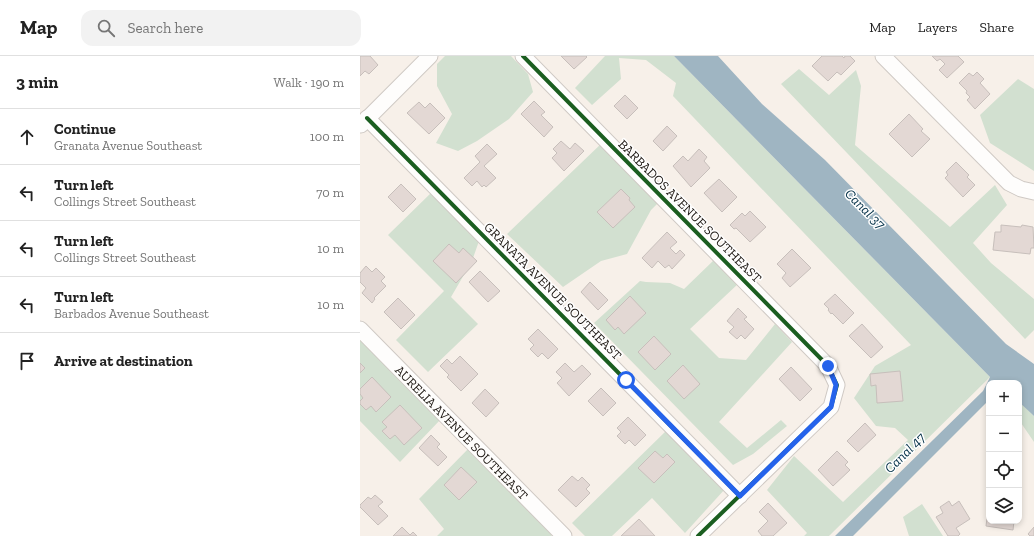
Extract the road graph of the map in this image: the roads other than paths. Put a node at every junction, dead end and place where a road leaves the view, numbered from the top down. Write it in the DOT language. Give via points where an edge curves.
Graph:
graph roads {
  1 [pos="430,56"];
  2 [pos="523,56"];
  3 [pos="883,56"];
  4 [pos="364,122"];
  5 [pos="1034,192"];
  6 [pos="360,329"];
  7 [pos="740,496"];
  8 [pos="564,536"];
  9 [pos="698,536"];
  1 -- 4 [label="street"];
  2 -- 7 [label="street, BARBADOS AVENUE SOUTHEAST" via="828,366 836,385 831,407"];
  3 -- 5 [label="street" via="1009,184"];
  4 -- 7 [label="street, GRANATA AVENUE SOUTHEAST"];
  6 -- 8 [label="street, AURELIA AVENUE SOUTHEAST"];
  7 -- 9 [label="street"];
}
